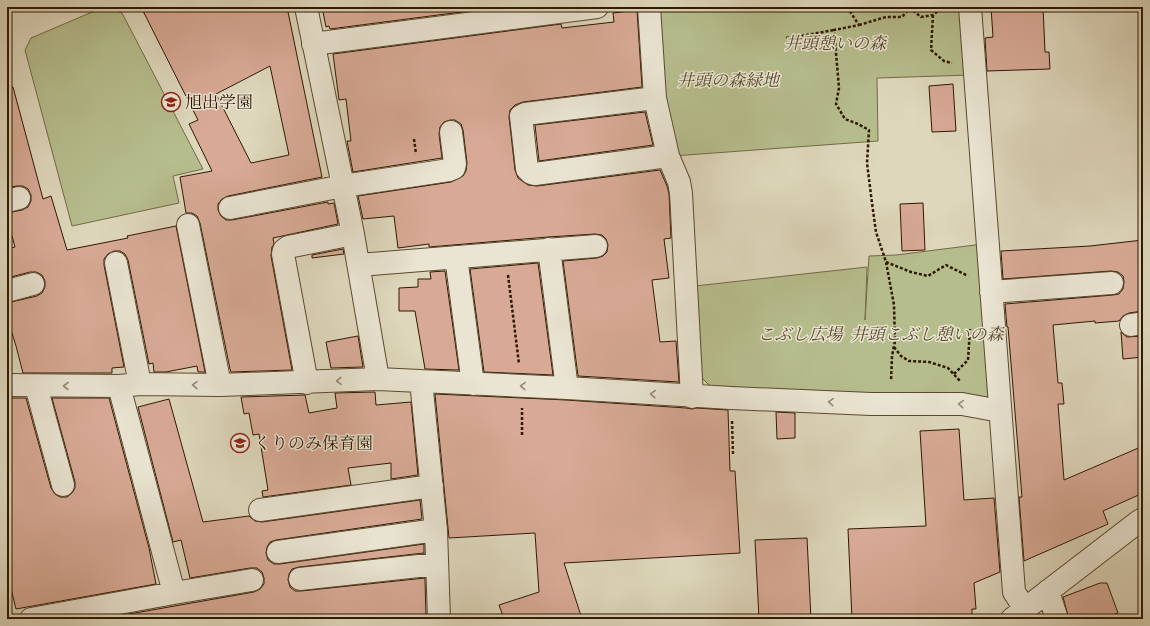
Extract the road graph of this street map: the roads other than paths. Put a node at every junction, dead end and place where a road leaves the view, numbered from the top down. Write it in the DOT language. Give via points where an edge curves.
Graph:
graph roads {
  1 [pos="306,7"];
  2 [pos="597,7"];
  3 [pos="649,7"];
  4 [pos="970,7"];
  5 [pos="313,44"];
  6 [pos="656,98"];
  7 [pos="451,132"];
  8 [pos="668,156"];
  9 [pos="343,186"];
  10 [pos="230,208"];
  11 [pos="188,226"];
  12 [pos="353,234"];
  13 [pos="596,246"];
  14 [pos="549,249"];
  15 [pos="456,257"];
  16 [pos="116,263"];
  17 [pos="359,265"];
  18 [pos="1112,283"];
  19 [pos="33,284"];
  20 [pos="7,291"];
  21 [pos="991,292"];
  22 [pos="378,379"];
  23 [pos="421,381"];
  24 [pos="307,383"];
  25 [pos="140,384"];
  26 [pos="473,384"];
  27 [pos="220,385"];
  28 [pos="7,386"];
  29 [pos="36,386"];
  30 [pos="119,386"];
  31 [pos="567,388"];
  32 [pos="692,397"];
  33 [pos="1000,411"];
  34 [pos="63,485"];
  35 [pos="432,486"];
  36 [pos="260,510"];
  37 [pos="1143,519"];
  38 [pos="436,530"];
  39 [pos="278,552"];
  40 [pos="437,564"];
  41 [pos="300,579"];
  42 [pos="252,580"];
  43 [pos="1048,591"];
  44 [pos="174,593"];
  45 [pos="1018,614"];
  46 [pos="31,619"];
  47 [pos="439,619"];
  48 [pos="1057,619"];
  1 -- 5 [label="street"];
  2 -- 5 [label="street"];
  3 -- 6 [label="street"];
  4 -- 21 [label="street"];
  5 -- 9 [label="street"];
  6 -- 8 [label="street"];
  6 -- 8 [label="street" via="521,116 527,169 535,174"];
  7 -- 9 [label="street" via="454,168"];
  8 -- 32 [label="street" via="681,193"];
  9 -- 10 [label="street"];
  9 -- 12 [label="street"];
  11 -- 27 [label="street"];
  12 -- 17 [label="street"];
  12 -- 24 [label="street" via="288,247 284,250"];
  13 -- 14 [label="street"];
  14 -- 15 [label="street"];
  14 -- 31 [label="street"];
  15 -- 17 [label="street"];
  15 -- 26 [label="street"];
  16 -- 25 [label="street"];
  17 -- 22 [label="street"];
  18 -- 21 [label="street"];
  19 -- 20 [label="street"];
  21 -- 33 [label="street"];
  22 -- 23 [label="street"];
  22 -- 24 [label="street, one-way"];
  23 -- 26 [label="street"];
  23 -- 35 [label="street"];
  24 -- 27 [label="street"];
  27 -- 25 [label="street, one-way"];
  25 -- 30 [label="street"];
  31 -- 26 [label="street, one-way"];
  28 -- 29 [label="street"];
  30 -- 29 [label="street, one-way"];
  29 -- 34 [label="street"];
  30 -- 44 [label="street"];
  32 -- 31 [label="street, one-way"];
  33 -- 32 [label="street, one-way" via="962,404"];
  33 -- 45 [label="street" via="1014,592"];
  35 -- 36 [label="street"];
  35 -- 38 [label="street"];
  37 -- 43 [label="street"];
  38 -- 39 [label="street"];
  38 -- 40 [label="street"];
  40 -- 41 [label="street"];
  40 -- 47 [label="street"];
  42 -- 44 [label="street"];
  43 -- 45 [label="street"];
  43 -- 48 [label="street"];
  44 -- 46 [label="street"];
}
